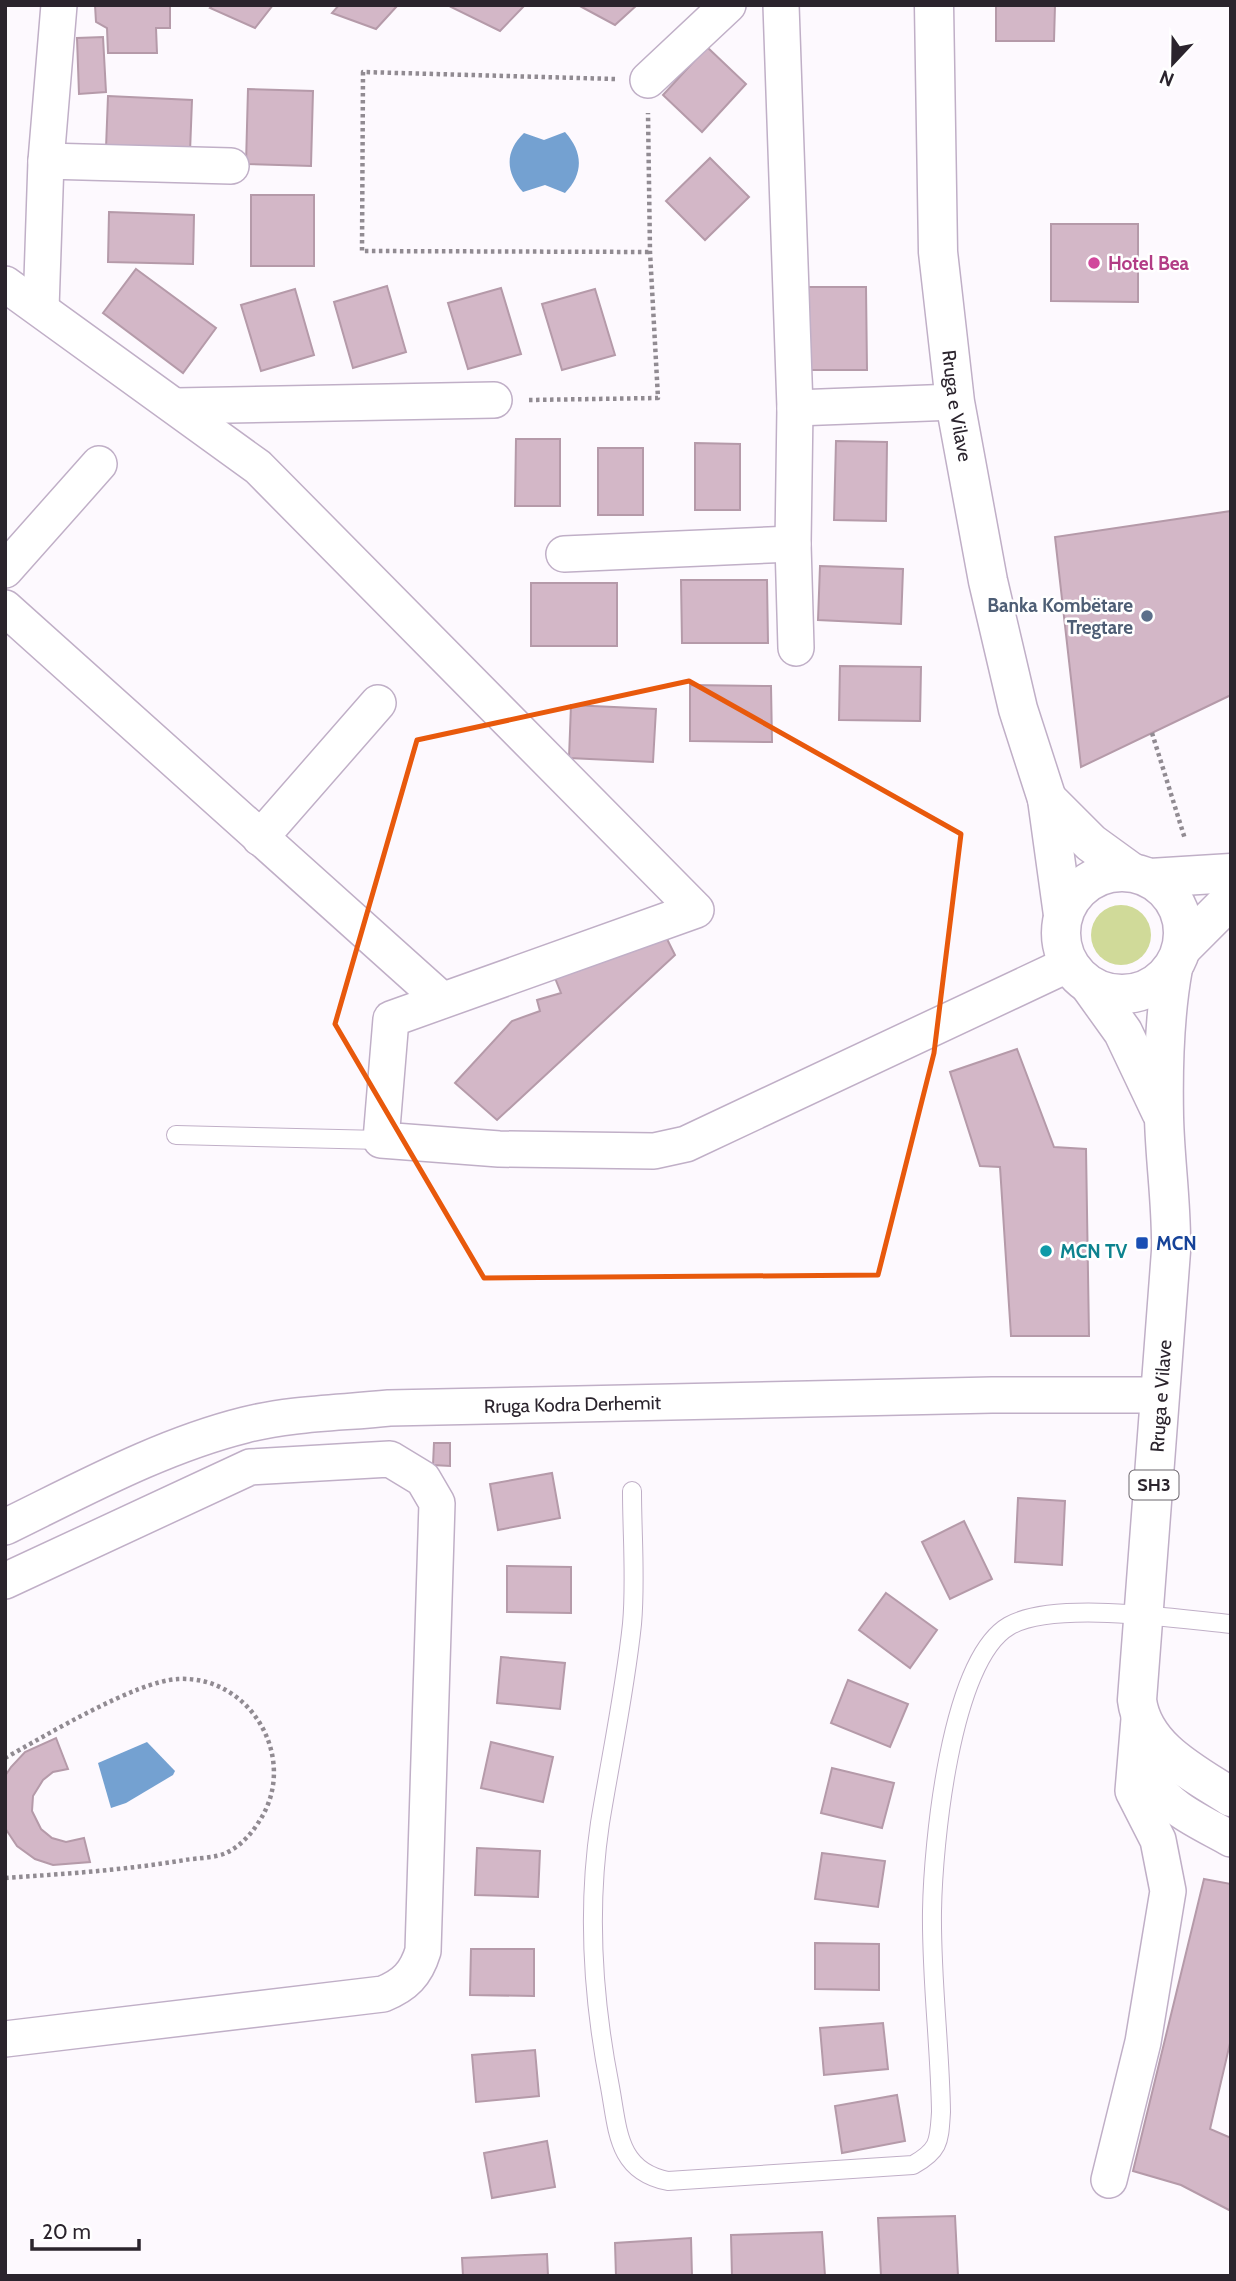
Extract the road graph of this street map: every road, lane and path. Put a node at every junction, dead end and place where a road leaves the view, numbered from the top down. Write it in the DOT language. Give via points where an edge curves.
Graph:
graph roads {
  1 [pos="59,5"];
  2 [pos="728,5"];
  3 [pos="781,5"];
  4 [pos="933,5"];
  5 [pos="648,80"];
  6 [pos="46,161"];
  7 [pos="232,166"];
  8 [pos="650,252"];
  9 [pos="5,284"];
  10 [pos="41,309"];
  11 [pos="494,400"];
  12 [pos="955,402"];
  13 [pos="176,406"];
  14 [pos="795,408"];
  15 [pos="99,464"];
  16 [pos="793,544"];
  17 [pos="564,554"];
  18 [pos="5,570"];
  19 [pos="5,608"];
  20 [pos="796,648"];
  21 [pos="378,703"];
  22 [pos="1152,733"];
  23 [pos="1047,799"];
  24 [pos="1178,823"];
  25 [pos="260,838"];
  26 [pos="1231,873"];
  27 [pos="1140,875"];
  28 [pos="1231,899"];
  29 [pos="1063,915"];
  30 [pos="1178,958"];
  31 [pos="1079,975"];
  32 [pos="442,1000"];
  33 [pos="1164,1119"];
  34 [pos="176,1135"];
  35 [pos="381,1140"];
  36 [pos="1161,1395"];
  37 [pos="388,1408"];
  38 [pos="390,1460"];
  39 [pos="632,1491"];
  40 [pos="5,1527"];
  41 [pos="5,1581"];
  42 [pos="1143,1616"];
  43 [pos="1231,1624"];
  44 [pos="1139,1719"];
  45 [pos="5,1758"];
  46 [pos="1231,1797"];
  47 [pos="1231,1839"];
  48 [pos="5,1878"];
  49 [pos="5,2039"];
  50 [pos="1109,2180"];
  1 -- 6 [label="street"];
  2 -- 5 [label="street"];
  3 -- 14 [label="street"];
  4 -- 12 [label="main road, Rruga e Vilave" via="938,252"];
  5 -- 8 [label="path"];
  5 -- 8 [label="path" via="363,72 362,251"];
  6 -- 7 [label="street"];
  6 -- 10 [label="street"];
  8 -- 11 [label="path" via="657,398"];
  9 -- 10 [label="street"];
  10 -- 13 [label="street"];
  11 -- 13 [label="street"];
  12 -- 14 [label="street"];
  12 -- 23 [label="main road, Rruga e Vilave" via="994,607 1018,709"];
  13 -- 32 [label="street" via="258,467 696,910"];
  14 -- 16 [label="street"];
  15 -- 18 [label="street"];
  16 -- 17 [label="street"];
  16 -- 20 [label="street"];
  19 -- 25 [label="street"];
  21 -- 25 [label="street"];
  22 -- 24 [label="path"];
  23 -- 27 [label="main road, Rruga e Vilave" via="1091,842"];
  23 -- 29 [label="main road, Rruga e Vilave"];
  25 -- 32 [label="street"];
  26 -- 27 [label="main road"];
  27 -- 29 [label="main road" via="1113,872 1089,881 1070,899"];
  27 -- 30 [label="main road" via="1171,895 1178,907 1182,920"];
  28 -- 30 [label="main road"];
  29 -- 31 [label="main road" via="1061,940"];
  30 -- 31 [label="main road" via="1163,979 1136,993 1120,995"];
  30 -- 33 [label="main road, Rruga e Vilave / SH3" via="1165,1027"];
  31 -- 33 [label="main road, Rruga e Vilave / SH3" via="1123,1032"];
  31 -- 35 [label="street" via="686,1144 654,1151 499,1149"];
  32 -- 35 [label="street" via="391,1019"];
  33 -- 36 [label="main road, Rruga e Vilave / SH3" via="1172,1211"];
  34 -- 35 [label="lane"];
  36 -- 37 [label="street, Rruga Kodra Derhemit"];
  36 -- 42 [label="main road, Rruga e Vilave / SH3"];
  37 -- 38 [label="street"];
  37 -- 40 [label="street, Rruga Kodra Derhemit" via="247,1424 123,1470"];
  38 -- 41 [label="street" via="250,1467"];
  38 -- 49 [label="street" via="423,1479 437,1503 419,1966 398,1988 383,1994"];
  39 -- 42 [label="lane" via="632,1621 618,1734 600,1825 593,1945 605,2063 619,2134 625,2153 650,2177 668,2180 913,2165 929,2156 938,2143 941,2112 932,1911 938,1831 948,1757 973,1668 1009,1626 1040,1616"];
  42 -- 43 [label="lane"];
  42 -- 44 [label="main road, Rruga e Vilave / SH3" via="1136,1700"];
  44 -- 46 [label="main road" via="1168,1755"];
  44 -- 47 [label="street" via="1157,1788 1176,1806"];
  44 -- 50 [label="street" via="1132,1791 1158,1840 1168,1891 1143,2042"];
  45 -- 48 [label="path" via="147,1686 178,1679 209,1682 237,1696 259,1719 272,1746 275,1778 268,1808 251,1834 226,1853 136,1868"];
}
